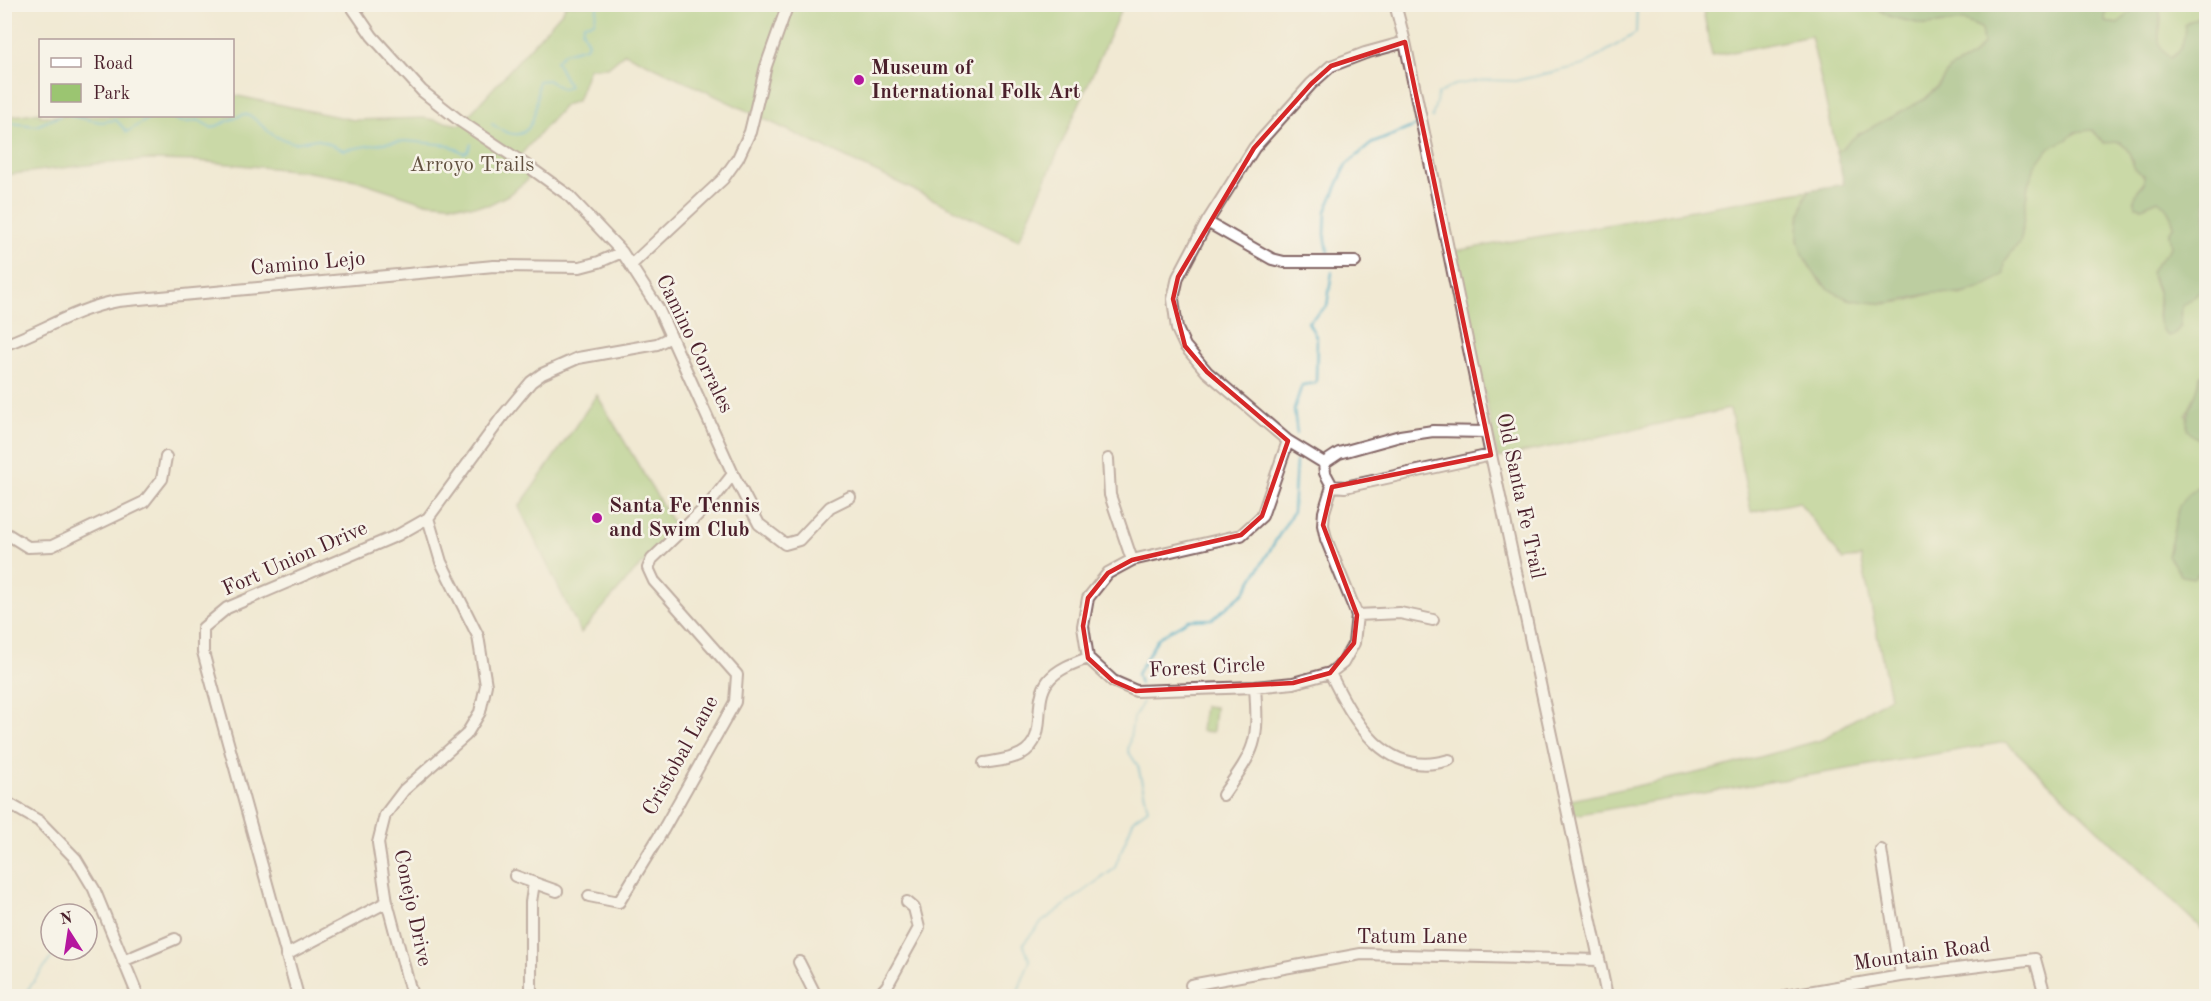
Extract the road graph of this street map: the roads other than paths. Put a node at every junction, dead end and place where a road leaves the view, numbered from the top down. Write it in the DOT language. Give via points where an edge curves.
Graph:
graph roads {
  1 [pos="350,4"];
  2 [pos="788,4"];
  3 [pos="1395,4"];
  4 [pos="1405,42"];
  5 [pos="1207,222"];
  6 [pos="622,252"];
  7 [pos="1355,262"];
  8 [pos="631,265"];
  9 [pos="671,337"];
  10 [pos="4,345"];
  11 [pos="1486,432"];
  12 [pos="1288,441"];
  13 [pos="1491,455"];
  14 [pos="166,457"];
  15 [pos="1108,459"];
  16 [pos="1324,463"];
  17 [pos="734,474"];
  18 [pos="1332,486"];
  19 [pos="850,497"];
  20 [pos="428,518"];
  21 [pos="4,532"];
  22 [pos="1132,560"];
  23 [pos="1357,615"];
  24 [pos="1433,620"];
  25 [pos="1088,658"];
  26 [pos="1330,673"];
  27 [pos="1255,687"];
  28 [pos="1449,760"];
  29 [pos="984,763"];
  30 [pos="1223,795"];
  31 [pos="4,801"];
  32 [pos="1881,850"];
  33 [pos="515,876"];
  34 [pos="534,883"];
  35 [pos="557,891"];
  36 [pos="589,896"];
  37 [pos="387,902"];
  38 [pos="907,903"];
  39 [pos="175,939"];
  40 [pos="286,955"];
  41 [pos="1599,960"];
  42 [pos="123,961"];
  43 [pos="799,962"];
  44 [pos="1901,976"];
  45 [pos="1191,985"];
  46 [pos="2043,988"];
  47 [pos="138,996"];
  48 [pos="298,996"];
  49 [pos="412,996"];
  50 [pos="531,996"];
  51 [pos="816,996"];
  52 [pos="878,996"];
  53 [pos="1607,996"];
  54 [pos="1785,996"];
  1 -- 6 [label="street, Camino Corrales" via="372,36 422,91 568,195"];
  2 -- 8 [label="street" via="766,66 750,132 738,158 723,179"];
  3 -- 4 [label="street, Old Santa Fe Trail"];
  4 -- 5 [label="street" via="1331,66 1311,84 1254,148"];
  4 -- 11 [label="street, Old Santa Fe Trail"];
  5 -- 7 [label="street" via="1272,259"];
  5 -- 12 [label="street" via="1178,277 1173,299 1177,329 1185,346 1207,372"];
  6 -- 8 [label="street, Camino Corrales"];
  6 -- 10 [label="street, Camino Lejo" via="580,267 494,266 118,301 84,309"];
  8 -- 9 [label="street, Camino Corrales"];
  9 -- 17 [label="street, Camino Corrales"];
  9 -- 20 [label="street, Fort Union Drive" via="657,344 578,358 531,381"];
  11 -- 13 [label="street, Old Santa Fe Trail"];
  11 -- 16 [label="street" via="1400,435 1339,453"];
  12 -- 16 [label="street"];
  12 -- 22 [label="street" via="1262,516 1241,535"];
  13 -- 18 [label="street" via="1357,485"];
  13 -- 41 [label="street, Old Santa Fe Trail"];
  14 -- 21 [label="street" via="162,479 144,502 52,546 28,547"];
  15 -- 22 [label="street" via="1110,495"];
  16 -- 18 [label="street"];
  17 -- 19 [label="street, Camino Corrales" via="759,524 785,544 799,540 830,507"];
  17 -- 36 [label="street, Cristobal Lane" via="652,559 648,568 654,581 737,675 735,702 619,902"];
  18 -- 23 [label="street" via="1323,525"];
  20 -- 37 [label="street, Conejo Drive" via="441,562 478,636 486,685 480,712 466,735 404,790 385,815 378,843"];
  20 -- 40 [label="street, Fort Union Drive" via="398,535 228,608 203,628 203,652"];
  22 -- 25 [label="street" via="1108,573 1088,598 1083,626"];
  23 -- 24 [label="street" via="1400,613"];
  23 -- 26 [label="street" via="1354,643 1342,663"];
  25 -- 27 [label="street, Forest Circle" via="1113,681 1136,691"];
  25 -- 29 [label="street" via="1064,668 1047,682 1039,729 1029,748 1011,758"];
  26 -- 27 [label="street, Forest Circle" via="1293,683"];
  26 -- 28 [label="street" via="1364,731 1391,755 1418,764"];
  27 -- 30 [label="street" via="1254,745"];
  31 -- 42 [label="street" via="39,821 76,859 94,889"];
  32 -- 44 [label="street"];
  33 -- 34 [label="street"];
  34 -- 35 [label="street"];
  34 -- 50 [label="street"];
  37 -- 40 [label="street"];
  37 -- 49 [label="street, Conejo Drive"];
  38 -- 52 [label="street" via="914,908 919,928"];
  39 -- 42 [label="street"];
  40 -- 48 [label="street, Fort Union Drive"];
  41 -- 45 [label="street, Tatum Lane" via="1361,954"];
  41 -- 53 [label="street, Old Santa Fe Trail"];
  42 -- 47 [label="street"];
  43 -- 51 [label="street"];
  44 -- 46 [label="street, Mountain Road" via="2035,959"];
  44 -- 54 [label="street, Mountain Road"];
}
